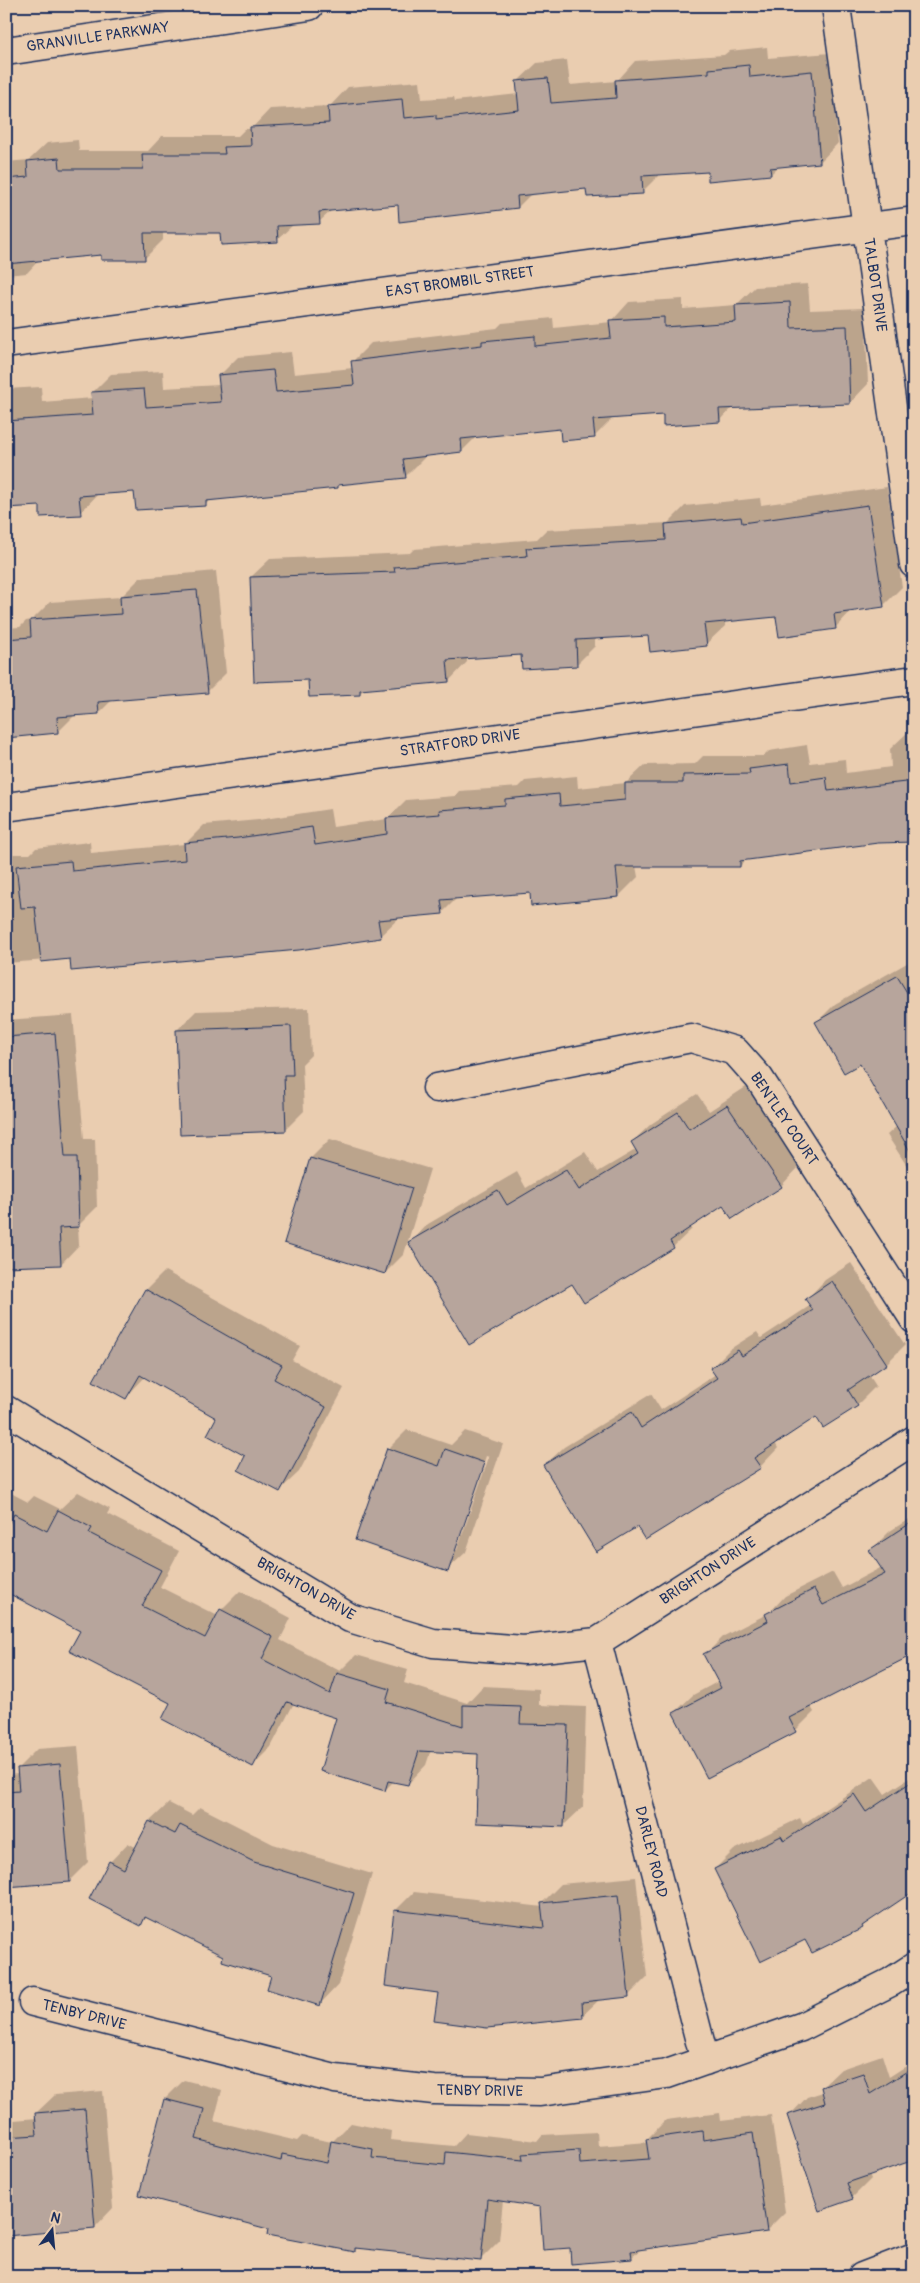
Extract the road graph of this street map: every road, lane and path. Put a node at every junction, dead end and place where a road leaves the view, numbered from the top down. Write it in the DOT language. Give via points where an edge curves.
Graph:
graph roads {
  1 [pos="310,6"];
  2 [pos="836,6"];
  3 [pos="6,51"];
  4 [pos="914,221"];
  5 [pos="867,227"];
  6 [pos="6,344"];
  7 [pos="914,564"];
  8 [pos="914,680"];
  9 [pos="6,807"];
  10 [pos="437,1088"];
  11 [pos="914,1319"];
  12 [pos="6,1410"];
  13 [pos="914,1440"];
  14 [pos="597,1642"];
  15 [pos="914,1968"];
  16 [pos="33,2002"];
  17 [pos="705,2061"];
  18 [pos="914,2257"];
  19 [pos="862,2277"];
  1 -- 3 [label="street, GRANVILLE PARKWAY"];
  2 -- 5 [label="street, TALBOT DRIVE"];
  4 -- 5 [label="street, EAST BROMBIL STREET"];
  5 -- 6 [label="street, EAST BROMBIL STREET"];
  5 -- 7 [label="street, TALBOT DRIVE"];
  8 -- 9 [label="street, STRATFORD DRIVE"];
  10 -- 11 [label="street, BENTLEY COURT" via="691,1038 735,1051 759,1078"];
  12 -- 14 [label="street, BRIGHTON DRIVE" via="350,1618 433,1643 524,1650"];
  13 -- 14 [label="street, BRIGHTON DRIVE"];
  14 -- 17 [label="street, DARLEY ROAD"];
  15 -- 17 [label="street, TENBY DRIVE" via="801,2028"];
  16 -- 17 [label="street, TENBY DRIVE" via="335,2079 434,2090 540,2092 667,2074"];
  18 -- 19 [label="street"];
}
